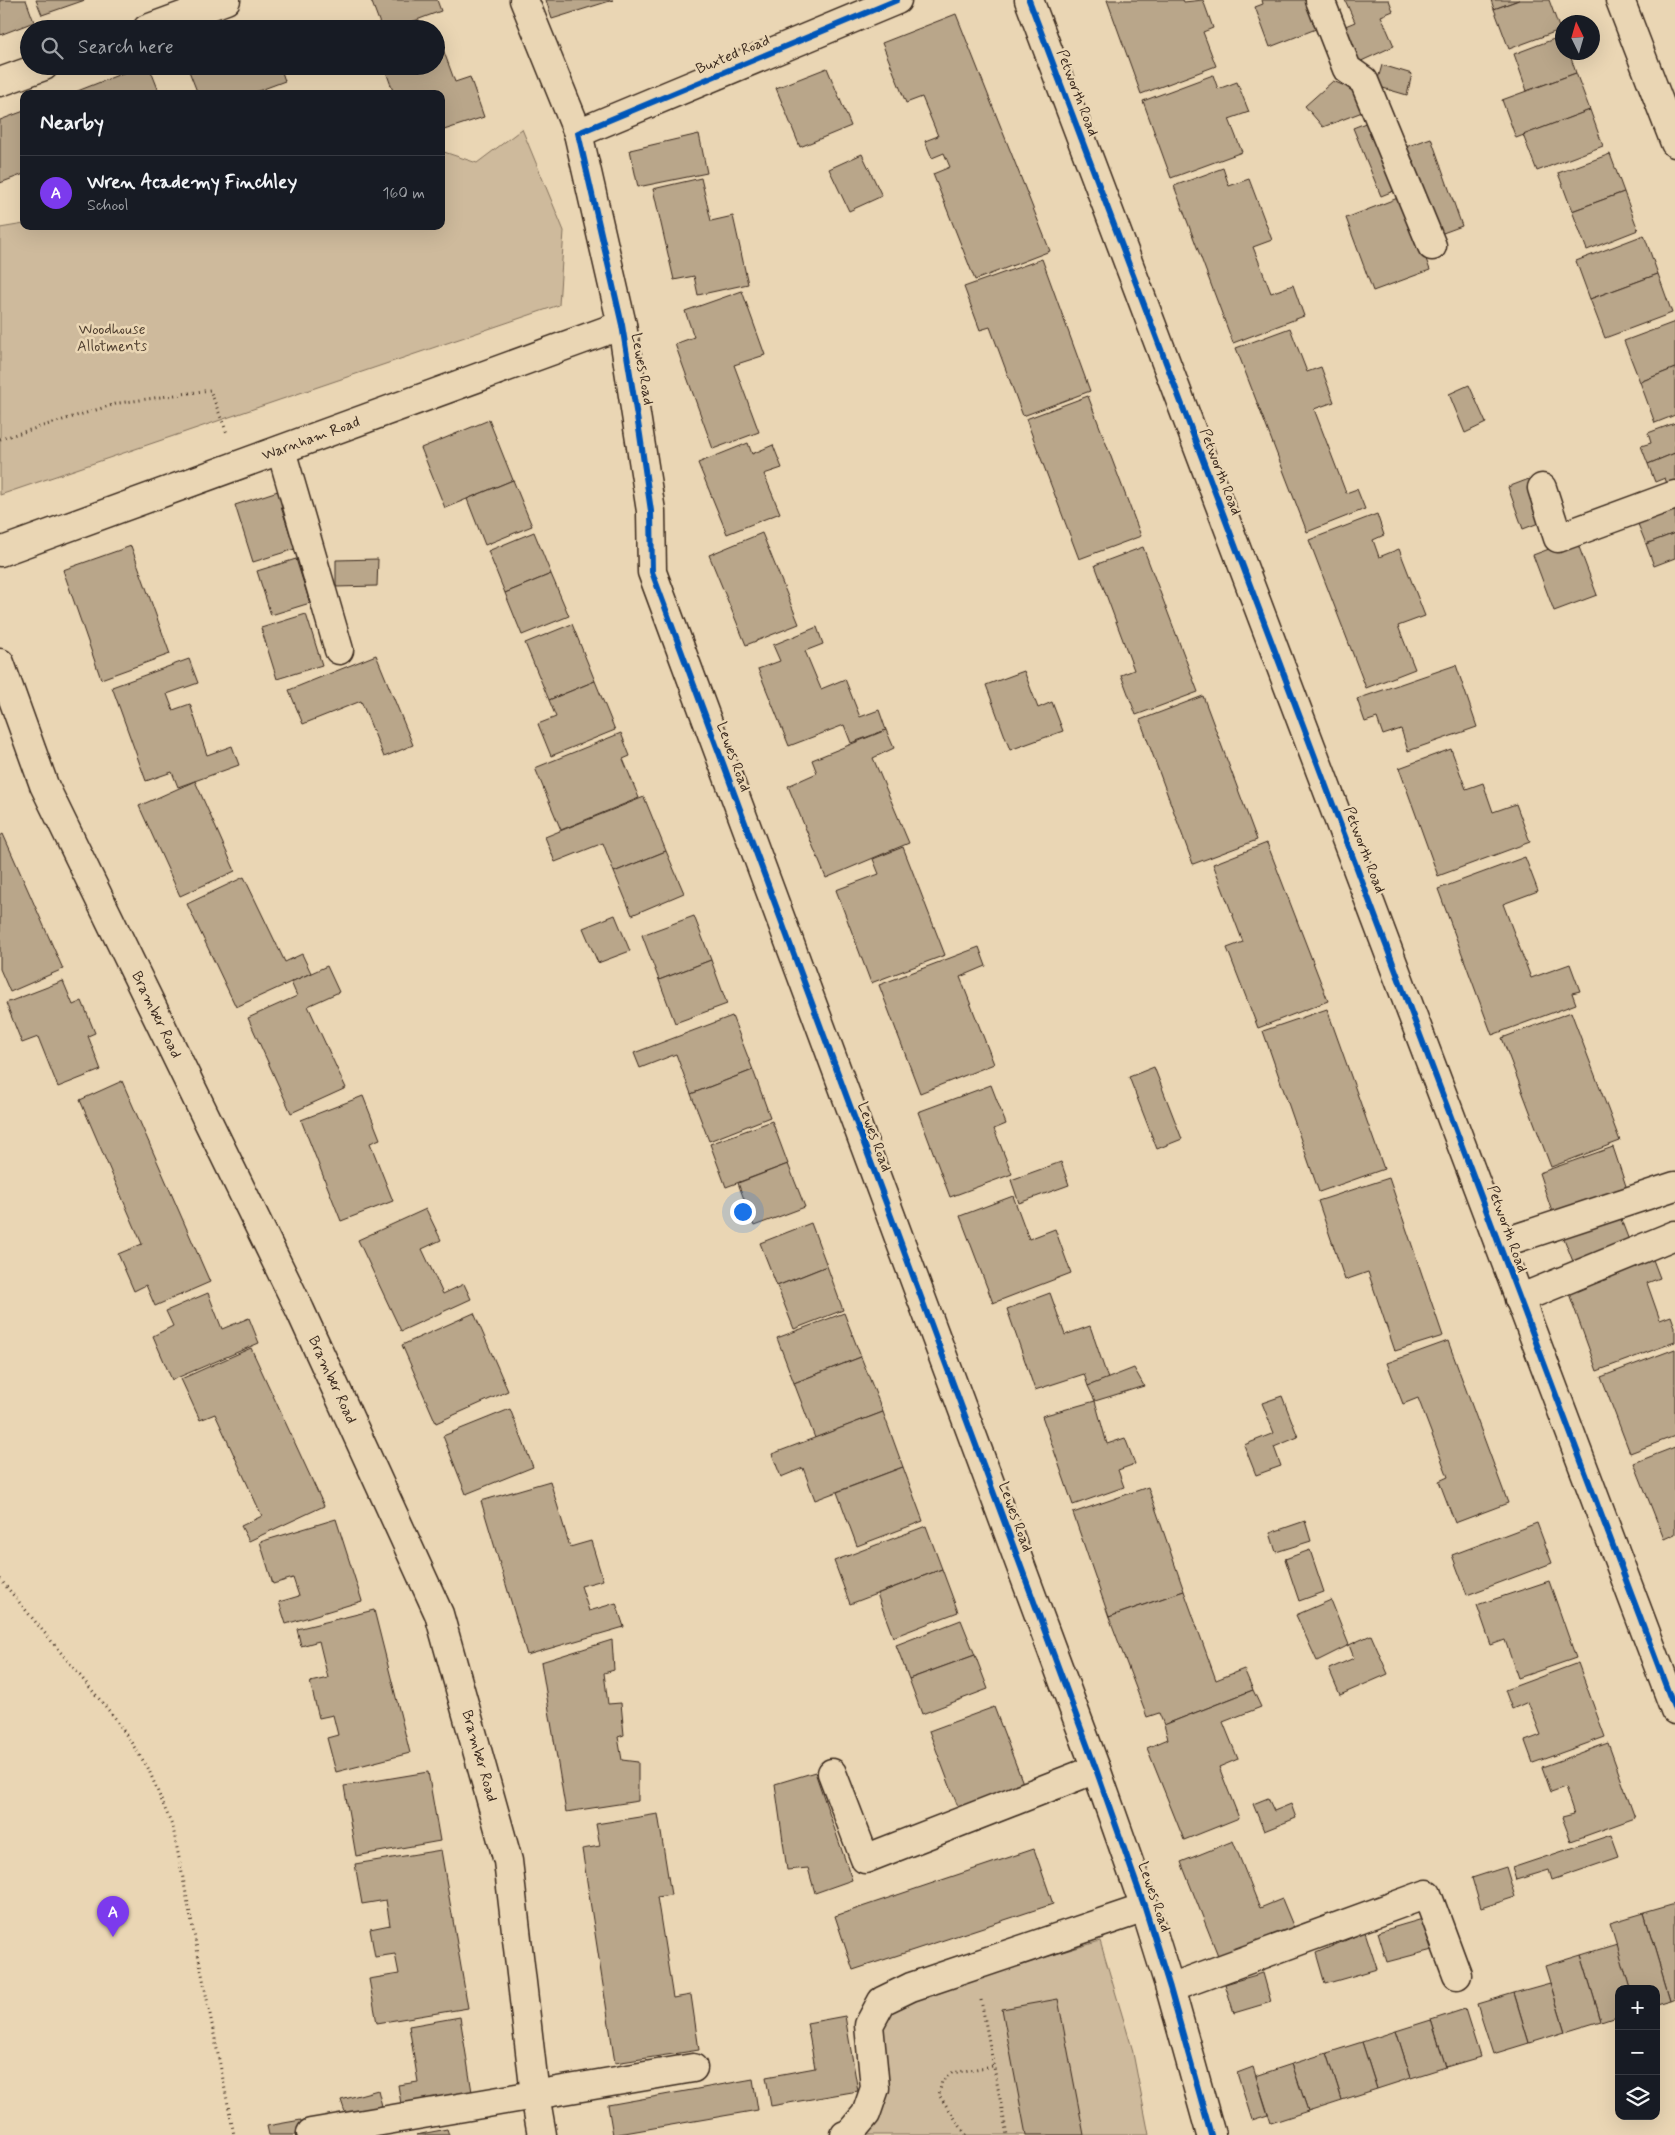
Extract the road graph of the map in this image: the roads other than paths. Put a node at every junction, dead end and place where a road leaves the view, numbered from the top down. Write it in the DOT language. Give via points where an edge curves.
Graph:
graph roads {
  1 [pos="226,0"];
  2 [pos="524,0"];
  3 [pos="897,0"];
  4 [pos="1029,0"];
  5 [pos="1320,0"];
  6 [pos="1620,0"];
  7 [pos="172,20"];
  8 [pos="20,75"];
  9 [pos="0,82"];
  10 [pos="578,133"];
  11 [pos="1675,143"];
  12 [pos="1432,246"];
  13 [pos="622,325"];
  14 [pos="281,450"];
  15 [pos="1542,488"];
  16 [pos="1675,495"];
  17 [pos="0,552"];
  18 [pos="339,650"];
  19 [pos="0,663"];
  20 [pos="1675,1186"];
  21 [pos="1675,1235"];
  22 [pos="1499,1244"];
  23 [pos="1519,1299"];
  24 [pos="1675,1710"];
  25 [pos="1096,1769"];
  26 [pos="832,1774"];
  27 [pos="1145,1908"];
  28 [pos="1457,1975"];
  29 [pos="1170,1988"];
  30 [pos="693,2068"];
  31 [pos="535,2095"];
  32 [pos="311,2133"];
  33 [pos="542,2135"];
  34 [pos="845,2135"];
  35 [pos="1211,2135"];
  1 -- 7 [label="street"];
  2 -- 10 [label="street, Lewes Road"];
  3 -- 10 [label="street, Buxted Road"];
  4 -- 22 [label="street, Petworth Road"];
  5 -- 12 [label="street" via="1348,69 1364,82"];
  6 -- 11 [label="street"];
  8 -- 9 [label="street"];
  10 -- 13 [label="street, Lewes Road"];
  13 -- 14 [label="street, Warnham Road"];
  13 -- 25 [label="street, Lewes Road" via="651,511 652,572"];
  14 -- 17 [label="street, Warnham Road"];
  14 -- 18 [label="street"];
  15 -- 16 [label="street" via="1558,538"];
  19 -- 31 [label="street, Bramber Road" via="44,785 300,1310 439,1614 508,1861"];
  20 -- 22 [label="street"];
  21 -- 23 [label="street"];
  22 -- 23 [label="street, Petworth Road"];
  23 -- 24 [label="street, Petworth Road"];
  25 -- 26 [label="street" via="865,1859"];
  25 -- 27 [label="street, Lewes Road"];
  27 -- 29 [label="street, Lewes Road"];
  27 -- 34 [label="street" via="911,1987 882,2001 869,2025 875,2088 866,2114"];
  28 -- 29 [label="street" via="1427,1894"];
  29 -- 35 [label="street, Lewes Road"];
  30 -- 31 [label="street"];
  31 -- 32 [label="street"];
  31 -- 33 [label="street, Bramber Road"];
}
